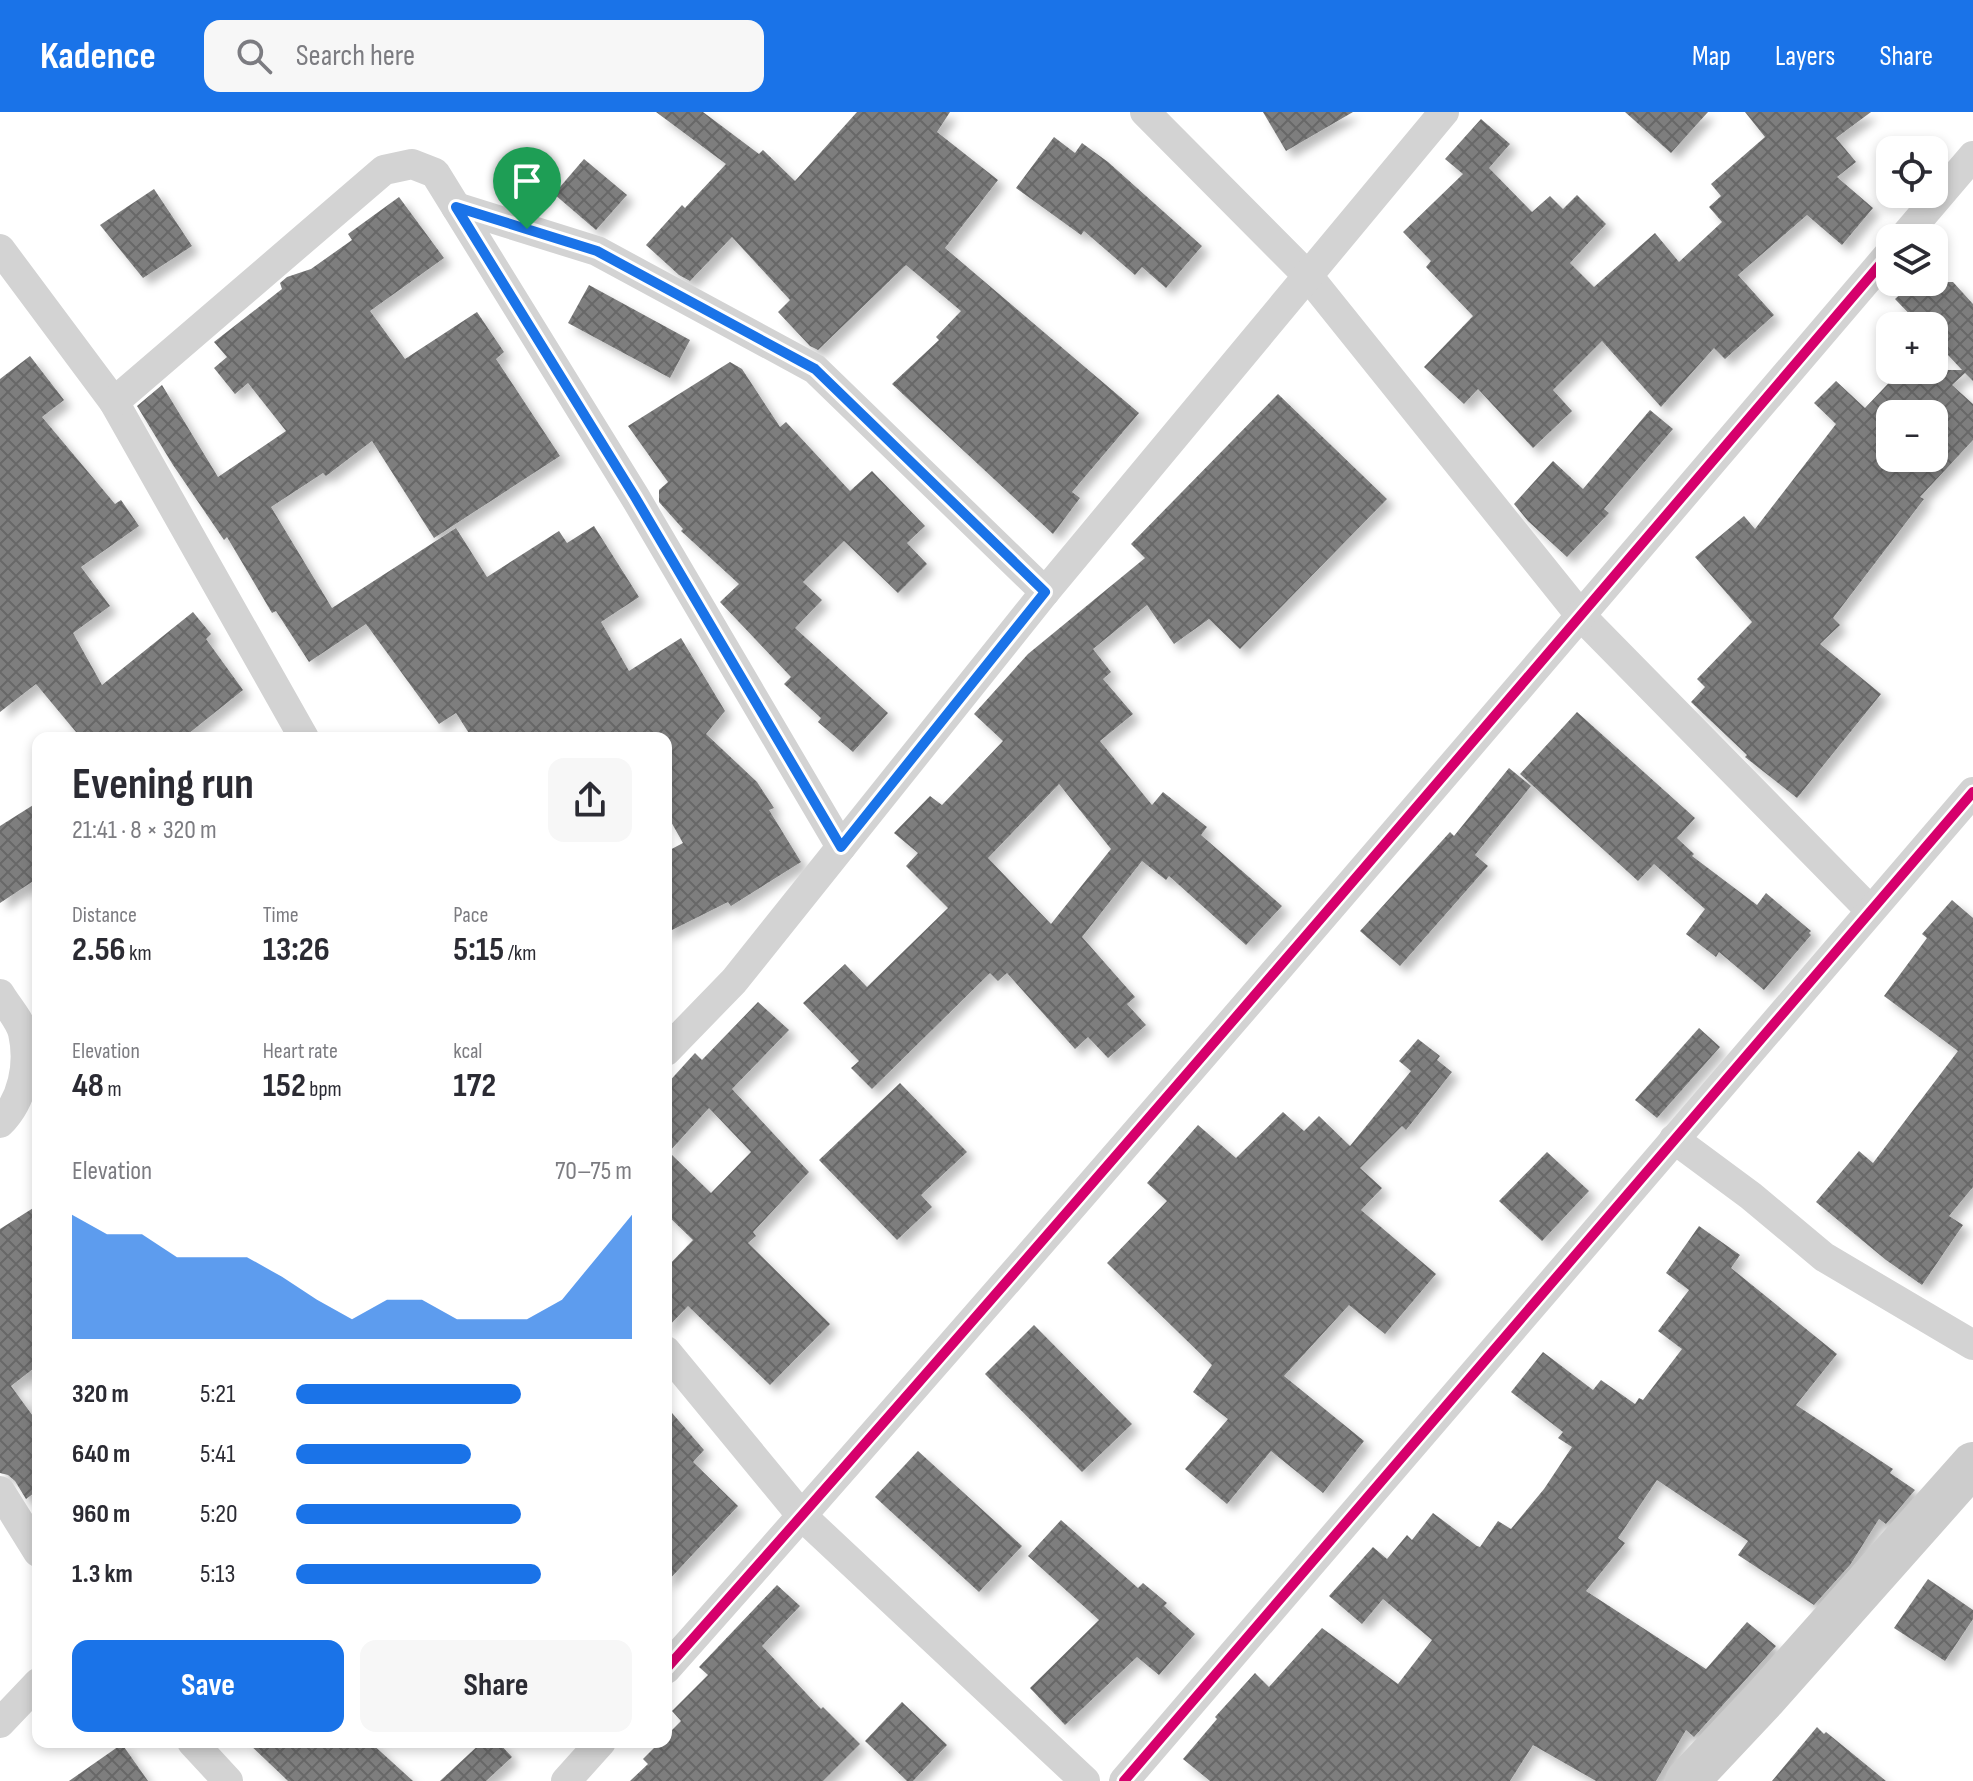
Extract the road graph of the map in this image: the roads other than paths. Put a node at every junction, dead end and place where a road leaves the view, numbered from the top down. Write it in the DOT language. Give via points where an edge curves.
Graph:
graph roads {
  1 [pos="1145,112"];
  2 [pos="1444,112"];
  3 [pos="1973,156"];
  4 [pos="456,207"];
  5 [pos="1915,224"];
  6 [pos="0,249"];
  7 [pos="1876,269"];
  8 [pos="1308,276"];
  9 [pos="114,402"];
  10 [pos="1045,592"];
  11 [pos="1581,616"];
  12 [pos="301,732"];
  13 [pos="1973,792"];
  14 [pos="841,847"];
  15 [pos="1870,910"];
  16 [pos="0,994"];
  17 [pos="672,1045"];
  18 [pos="0,1123"];
  19 [pos="1674,1139"];
  20 [pos="1973,1345"];
  21 [pos="672,1358"];
  22 [pos="1973,1464"];
  23 [pos="0,1491"];
  24 [pos="802,1516"];
  25 [pos="32,1542"];
  26 [pos="672,1662"];
  27 [pos="32,1689"];
  28 [pos="0,1723"];
  29 [pos="198,1748"];
  30 [pos="596,1748"];
  31 [pos="228,1781"];
  32 [pos="566,1781"];
  33 [pos="1085,1781"];
  34 [pos="1124,1781"];
  35 [pos="1687,1781"];
  1 -- 8 [label="street"];
  2 -- 8 [label="street"];
  3 -- 5 [label="street"];
  4 -- 9 [label="street" via="435,173 412,164 384,170"];
  4 -- 10 [label="street" via="597,251 815,369"];
  4 -- 14 [label="street"];
  6 -- 9 [label="street"];
  7 -- 11 [label="street"];
  8 -- 10 [label="street"];
  8 -- 11 [label="street"];
  9 -- 12 [label="street"];
  10 -- 14 [label="street"];
  11 -- 15 [label="street"];
  11 -- 24 [label="street"];
  13 -- 15 [label="street"];
  14 -- 17 [label="street" via="734,981"];
  15 -- 19 [label="street"];
  16 -- 18 [label="street" via="23,1031 26,1074 11,1112"];
  19 -- 20 [label="street" via="1824,1257"];
  19 -- 34 [label="street"];
  21 -- 24 [label="street"];
  22 -- 35 [label="street"];
  23 -- 25 [label="street"];
  24 -- 26 [label="street"];
  24 -- 33 [label="street"];
  27 -- 28 [label="street"];
  29 -- 31 [label="street"];
  30 -- 32 [label="street"];
}
